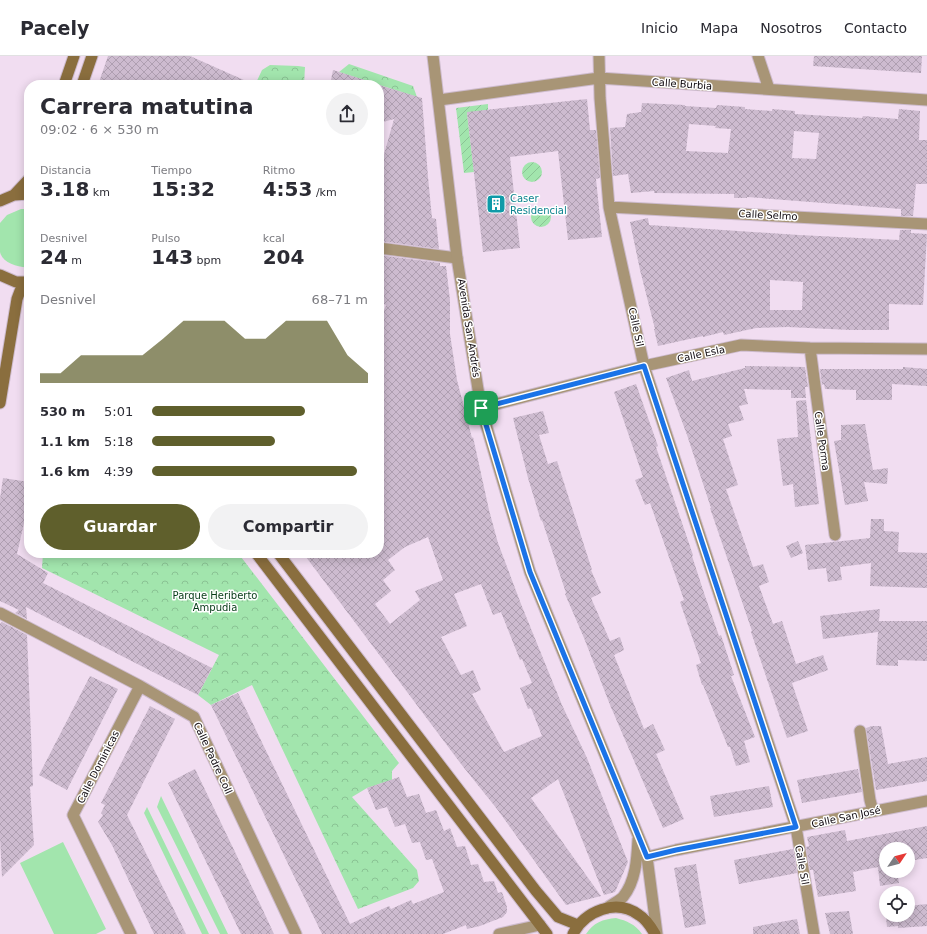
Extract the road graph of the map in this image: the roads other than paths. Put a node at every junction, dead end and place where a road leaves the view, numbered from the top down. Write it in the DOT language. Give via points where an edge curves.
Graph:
graph roads {
  1 [pos="74,56"];
  2 [pos="92,56"];
  3 [pos="433,56"];
  4 [pos="599,56"];
  5 [pos="758,56"];
  6 [pos="599,78"];
  7 [pos="66,80"];
  8 [pos="84,80"];
  9 [pos="769,89"];
  10 [pos="439,100"];
  11 [pos="927,100"];
  12 [pos="24,184"];
  13 [pos="24,194"];
  14 [pos="14,195"];
  15 [pos="0,201"];
  16 [pos="609,207"];
  17 [pos="927,224"];
  18 [pos="384,249"];
  19 [pos="458,258"];
  20 [pos="0,275"];
  21 [pos="24,282"];
  22 [pos="24,286"];
  23 [pos="810,348"];
  24 [pos="927,348"];
  25 [pos="644,366"];
  26 [pos="0,403"];
  27 [pos="481,408"];
  28 [pos="835,535"];
  29 [pos="260,558"];
  30 [pos="282,558"];
  31 [pos="0,613"];
  32 [pos="140,686"];
  33 [pos="860,731"];
  34 [pos="927,801"];
  35 [pos="873,811"];
  36 [pos="796,827"];
  37 [pos="638,837"];
  38 [pos="647,857"];
  39 [pos="607,908"];
  40 [pos="540,924"];
  41 [pos="575,930"];
  42 [pos="131,934"];
  43 [pos="296,934"];
  44 [pos="499,934"];
  45 [pos="547,934"];
  46 [pos="656,934"];
  47 [pos="814,934"];
  1 -- 7 [label="main road"];
  2 -- 8 [label="main road"];
  3 -- 10 [label="street, Avenida San Andrés"];
  4 -- 6 [label="street, Calle Sil"];
  5 -- 9 [label="street"];
  6 -- 9 [label="street, Calle Burbia"];
  6 -- 10 [label="street, Calle Burbia"];
  6 -- 16 [label="street, Calle Sil"];
  9 -- 11 [label="street, Calle Burbia"];
  10 -- 19 [label="street, Avenida San Andrés"];
  12 -- 14 [label="main road"];
  13 -- 14 [label="main road"];
  14 -- 15 [label="main road"];
  16 -- 17 [label="street, Calle Selmo"];
  16 -- 25 [label="street, Calle Sil"];
  18 -- 19 [label="street"];
  19 -- 27 [label="street, Avenida San Andrés"];
  20 -- 21 [label="main road" via="16,282"];
  22 -- 26 [label="main road" via="17,299"];
  23 -- 24 [label="street, Calle Esla"];
  23 -- 25 [label="street, Calle Esla" via="741,345"];
  23 -- 28 [label="street, Calle Porma"];
  25 -- 27 [label="street, Calle Esla"];
  25 -- 36 [label="street, Calle Sil"];
  27 -- 37 [label="street, Avenida San Andrés" via="530,572"];
  29 -- 40 [label="main road"];
  30 -- 41 [label="main road" via="536,891 558,918"];
  31 -- 32 [label="street, Calle Padre Coll"];
  32 -- 42 [label="street, Calle Dominicas" via="73,815"];
  32 -- 43 [label="street, Calle Padre Coll" via="194,717"];
  33 -- 35 [label="street"];
  34 -- 35 [label="street, Calle San José"];
  35 -- 36 [label="street, Calle San José"];
  36 -- 38 [label="street, Calle San José"];
  36 -- 47 [label="street, Calle Sil"];
  37 -- 38 [label="street, Avenida San Andrés"];
  37 -- 39 [label="street, Avenida San Andrés" via="636,869 630,885 623,897"];
  38 -- 46 [label="street, Avenida San Andrés"];
  39 -- 41 [label="main road" via="586,917"];
  39 -- 46 [label="main road" via="629,910 639,915"];
  40 -- 44 [label="street"];
  40 -- 45 [label="main road"];
}
